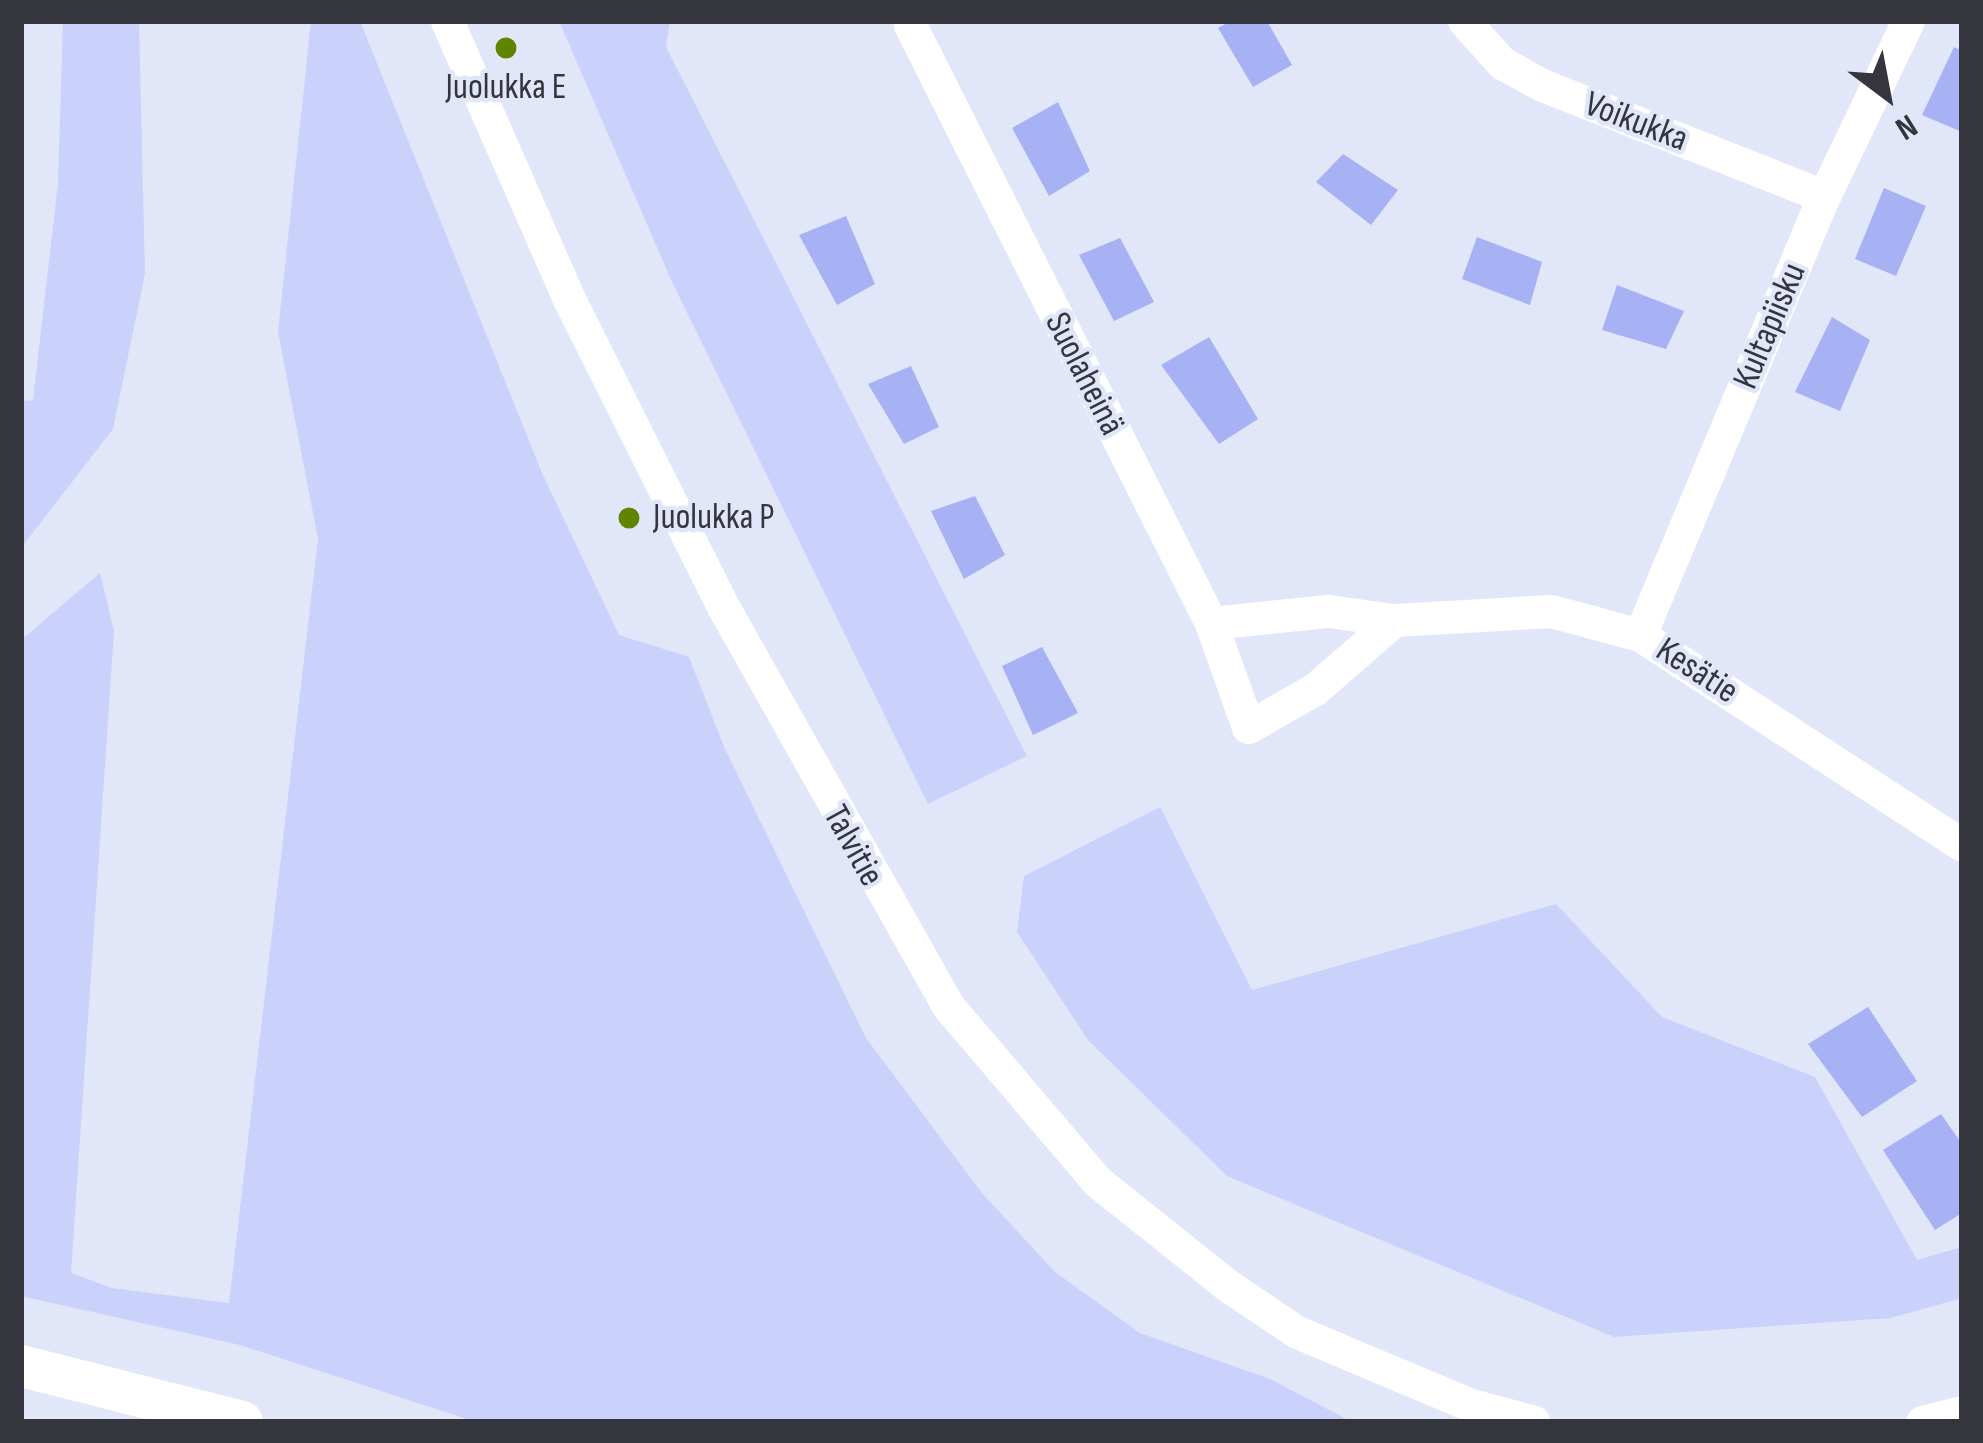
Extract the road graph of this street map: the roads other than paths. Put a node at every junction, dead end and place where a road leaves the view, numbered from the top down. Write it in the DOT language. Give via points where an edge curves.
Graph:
graph roads {
  1 [pos="446,21"];
  2 [pos="1464,21"];
  3 [pos="1908,21"];
  4 [pos="910,26"];
  5 [pos="1824,196"];
  6 [pos="1394,620"];
  7 [pos="1211,623"];
  8 [pos="1640,634"];
  9 [pos="1962,845"];
  10 [pos="21,1366"];
  11 [pos="1962,1412"];
  12 [pos="242,1422"];
  13 [pos="1534,1422"];
  14 [pos="1922,1422"];
  1 -- 13 [label="street, Talvitie" via="568,297 725,610 903,937 1007,1082 1114,1196 1297,1332 1471,1405"];
  2 -- 5 [label="street, Voikukka" via="1502,63 1542,85"];
  3 -- 5 [label="street, Kultapiisku"];
  4 -- 7 [label="street, Suolaheinä"];
  5 -- 8 [label="street, Kultapiisku"];
  6 -- 7 [label="street, Kesätie" via="1328,611"];
  6 -- 7 [label="street, Suolaheinä" via="1315,689 1248,727"];
  6 -- 8 [label="street, Kesätie" via="1551,610"];
  8 -- 9 [label="street, Kesätie"];
  10 -- 12 [label="main road"];
  11 -- 14 [label="street"];
}
